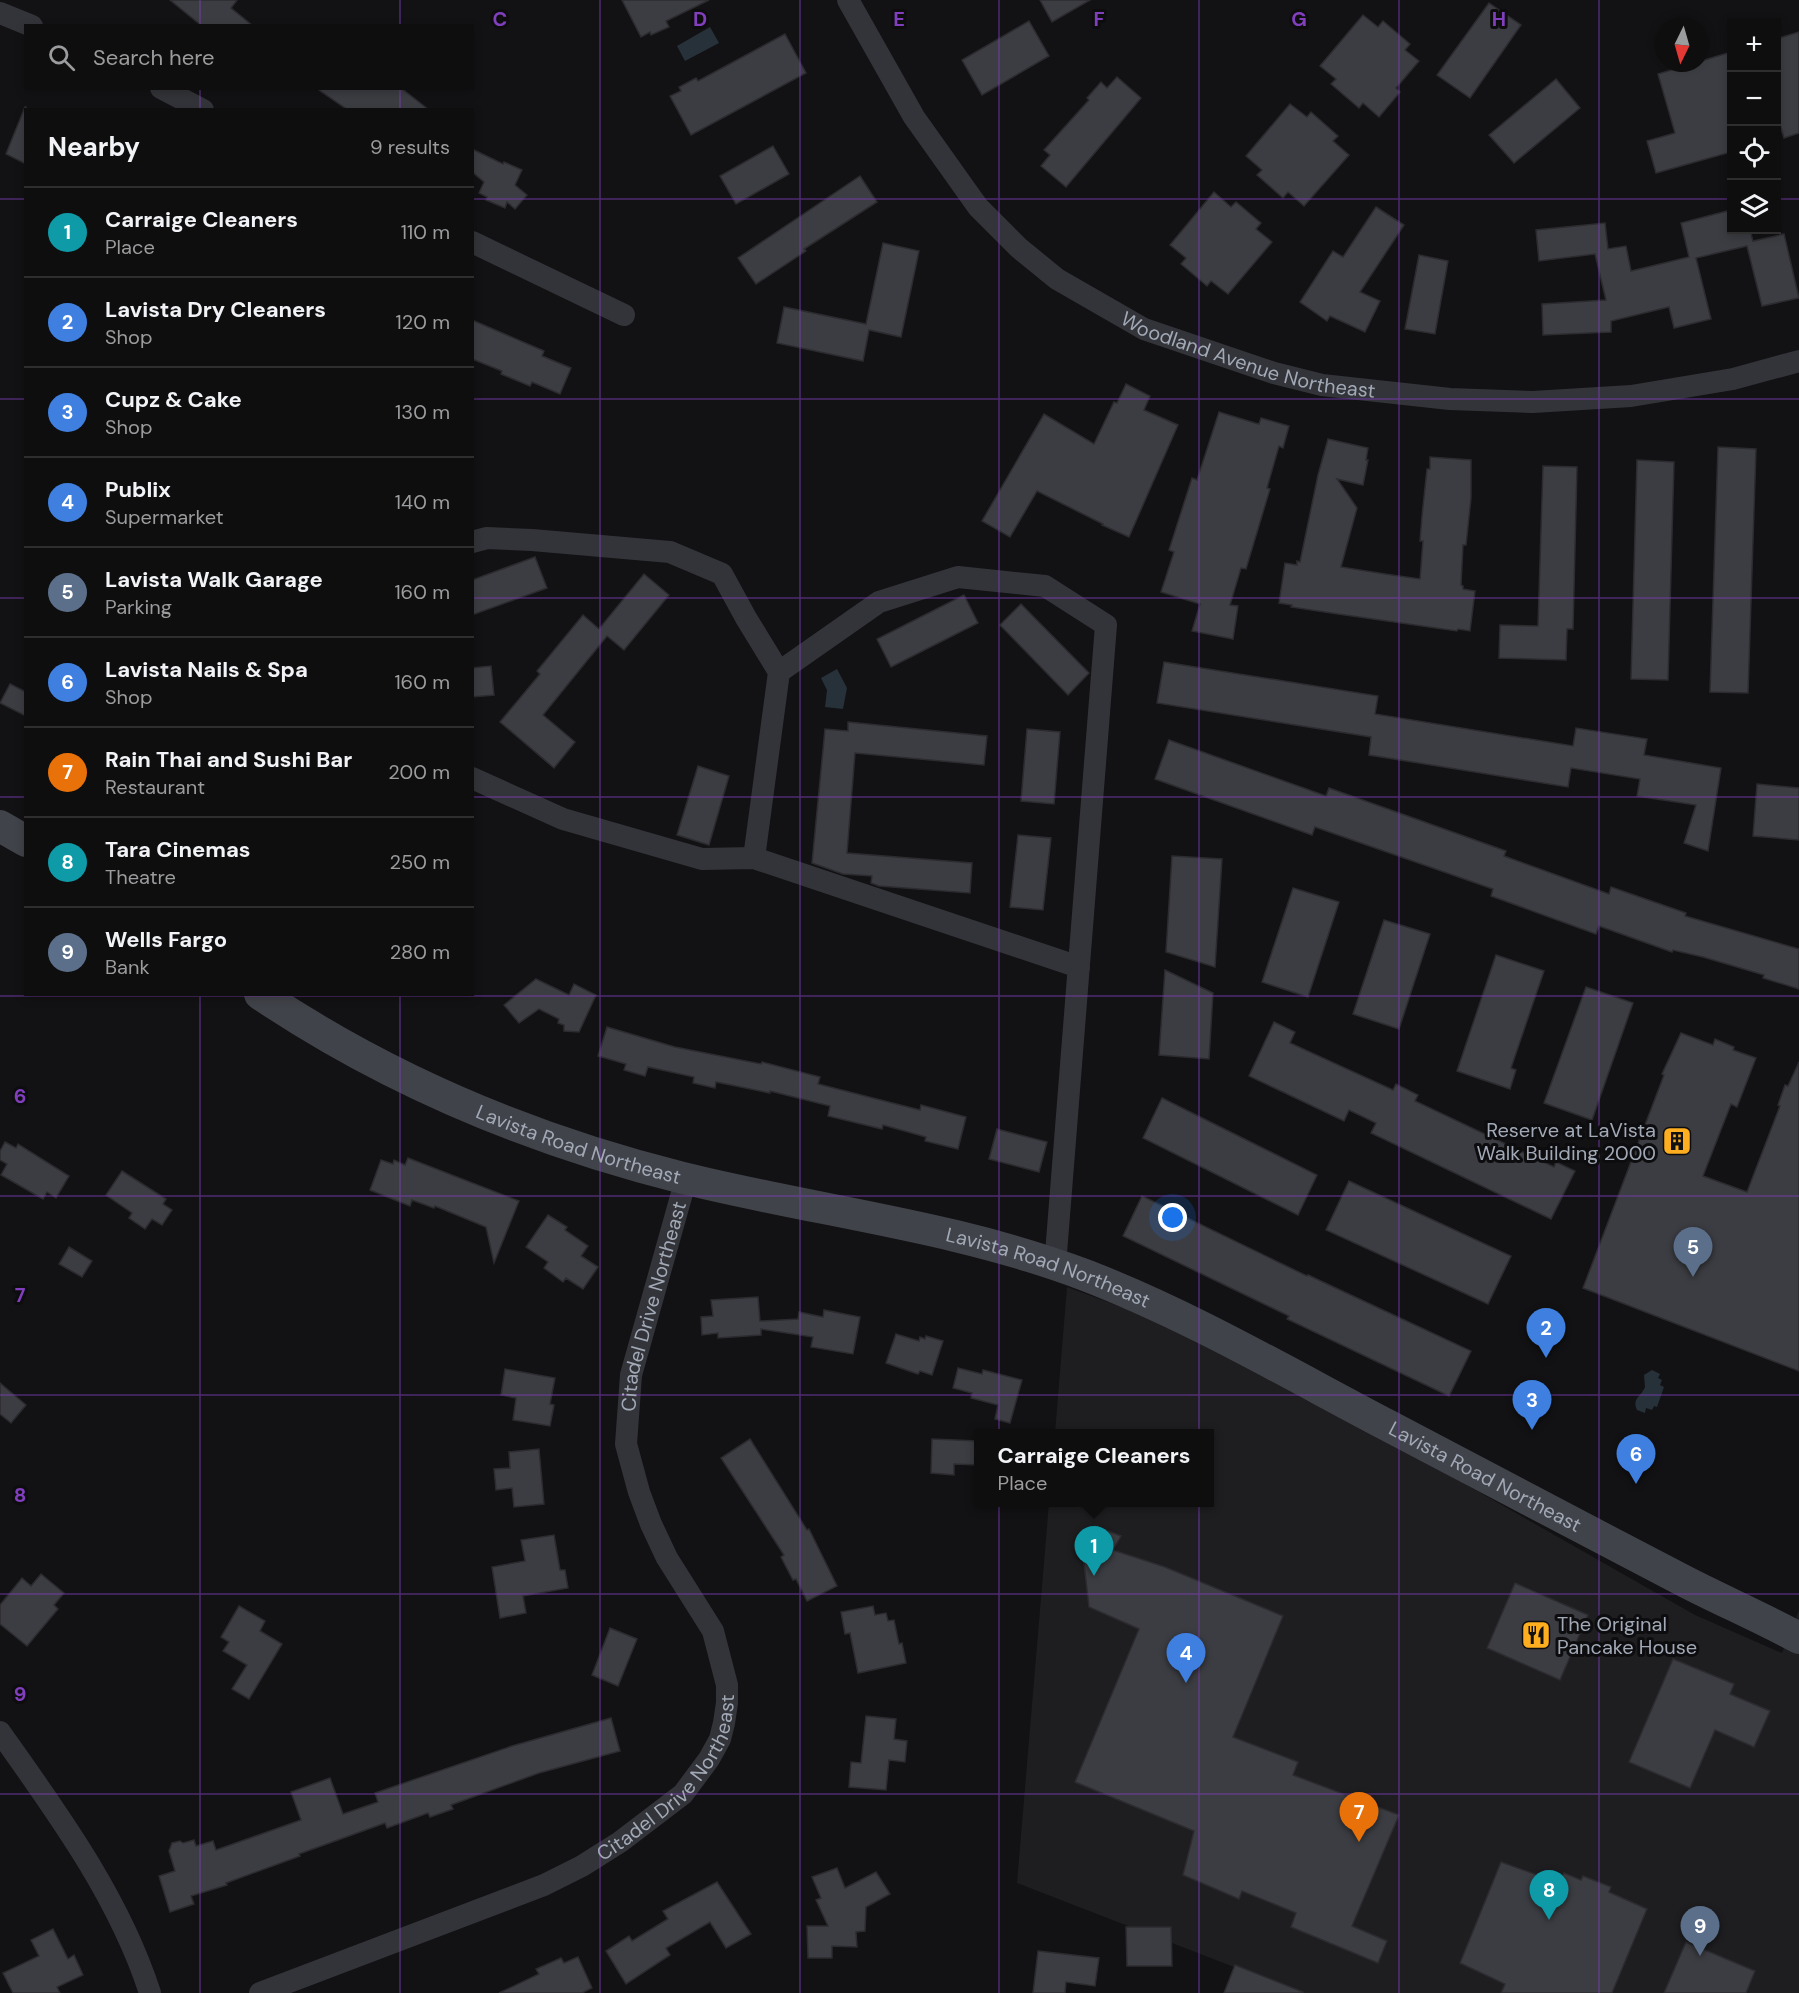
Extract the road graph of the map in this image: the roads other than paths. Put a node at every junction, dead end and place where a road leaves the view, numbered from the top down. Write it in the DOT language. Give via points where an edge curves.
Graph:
graph roads {
  1 [pos="848,0"];
  2 [pos="0,13"];
  3 [pos="27,24"];
  4 [pos="165,90"];
  5 [pos="199,108"];
  6 [pos="474,243"];
  7 [pos="624,315"];
  8 [pos="1799,361"];
  9 [pos="474,541"];
  10 [pos="778,672"];
  11 [pos="474,779"];
  12 [pos="0,826"];
  13 [pos="24,840"];
  14 [pos="754,858"];
  15 [pos="1079,966"];
  16 [pos="263,996"];
  17 [pos="686,1179"];
  18 [pos="1055,1266"];
  19 [pos="1799,1638"];
  20 [pos="0,1732"];
  21 [pos="150,1993"];
  22 [pos="260,1993"];
  1 -- 8 [label="street, Woodland Avenue Northeast" via="914,117 978,207 1057,279 1144,329 1257,368 1322,385 1450,399 1533,402 1631,396 1733,379"];
  2 -- 3 [label="street"];
  4 -- 5 [label="street"];
  6 -- 7 [label="street"];
  9 -- 10 [label="street" via="487,538 532,540 670,552 722,574"];
  10 -- 14 [label="street"];
  10 -- 15 [label="street" via="879,602 958,577 1045,586 1106,625"];
  11 -- 14 [label="street" via="563,819 691,856"];
  12 -- 13 [label="main road"];
  14 -- 15 [label="street"];
  15 -- 18 [label="street"];
  16 -- 17 [label="main road, Lavista Road Northeast" via="328,1038 456,1103 588,1152"];
  17 -- 18 [label="main road, Lavista Road Northeast" via="937,1232"];
  17 -- 22 [label="street, Citadel Drive Northeast" via="631,1375 626,1444 655,1533 713,1631 727,1686 720,1739 683,1794 582,1866 544,1885"];
  18 -- 19 [label="main road, Lavista Road Northeast" via="1205,1329"];
  20 -- 21 [label="street" via="104,1887 139,1959"];
}
